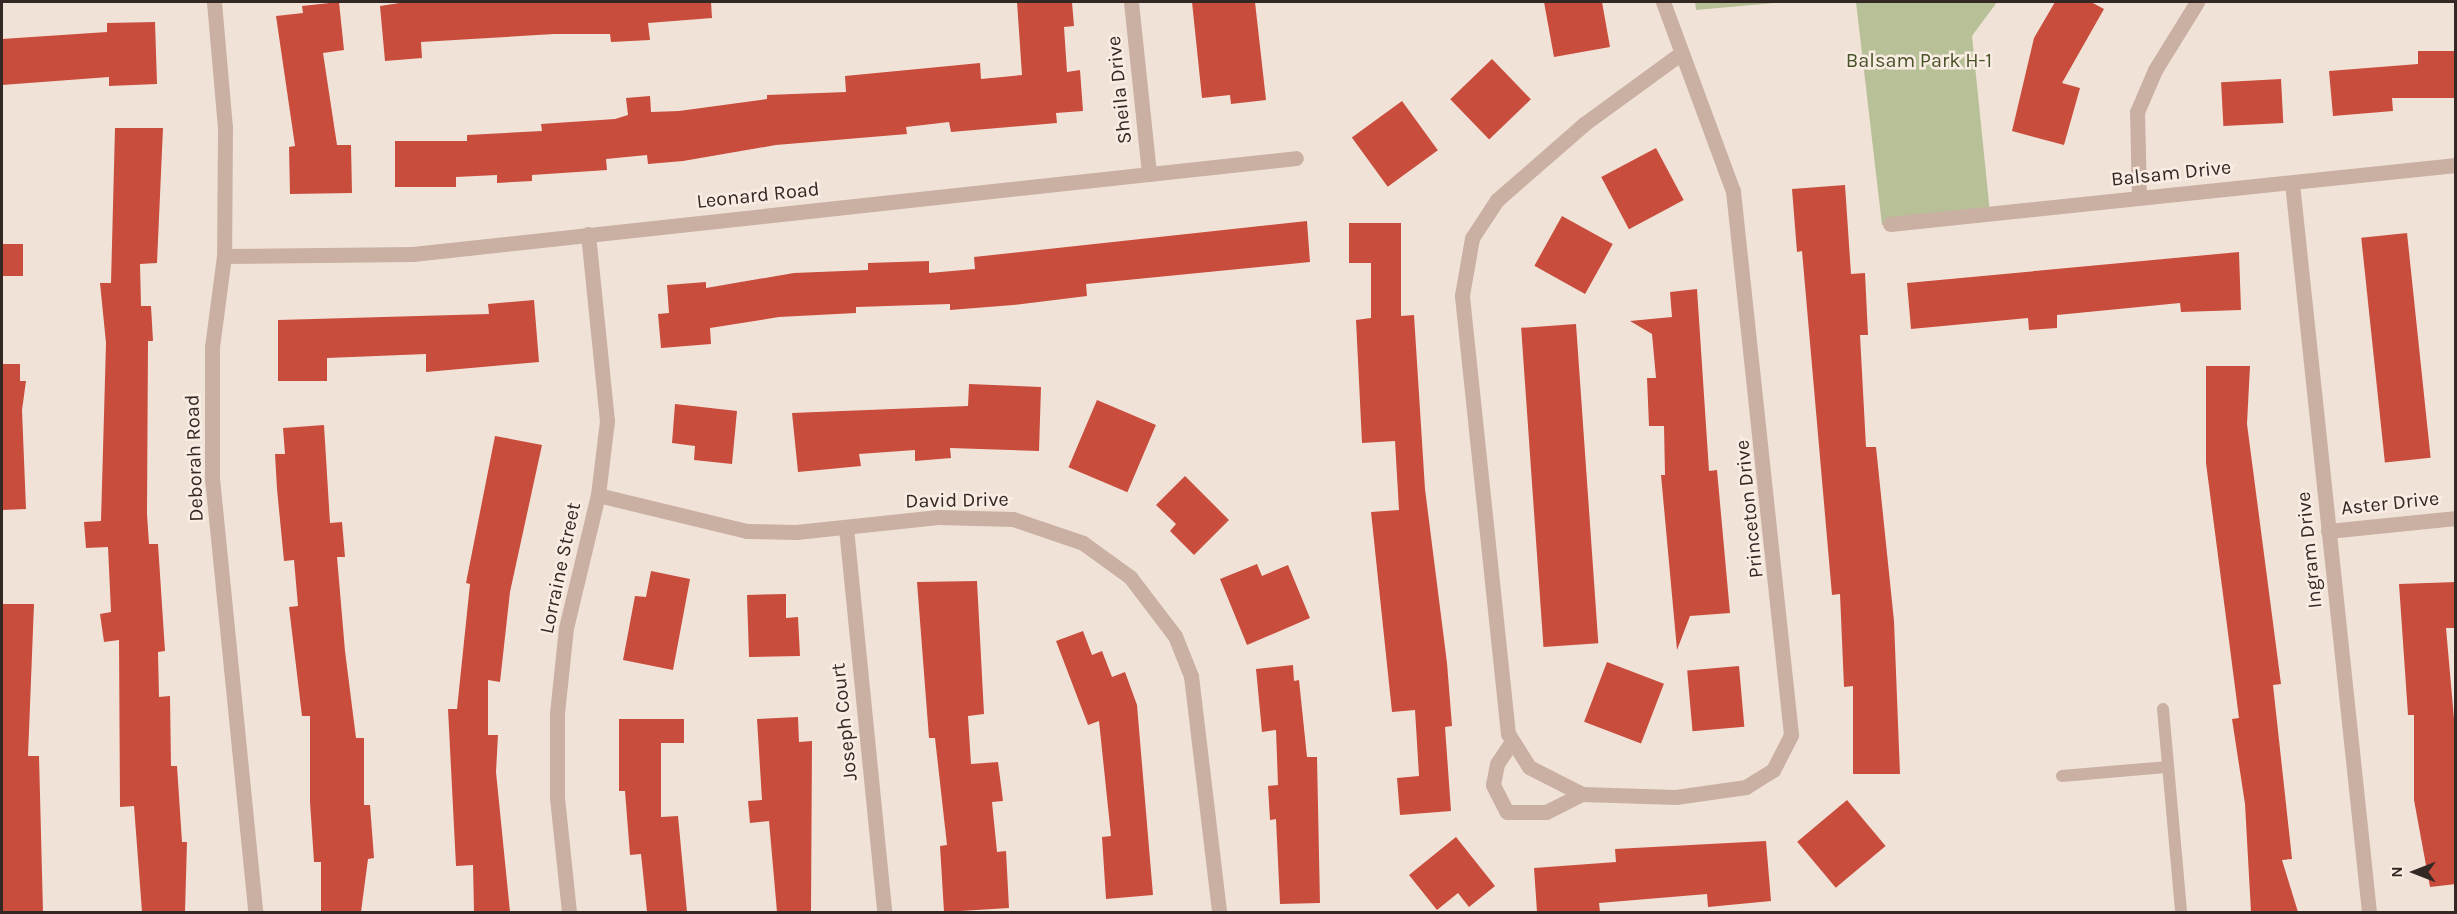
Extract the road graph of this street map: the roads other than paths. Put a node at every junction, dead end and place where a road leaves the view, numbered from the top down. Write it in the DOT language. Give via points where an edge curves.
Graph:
graph roads {
  1 [pos="214,2"];
  2 [pos="1131,2"];
  3 [pos="1663,2"];
  4 [pos="2197,2"];
  5 [pos="1680,54"];
  6 [pos="1296,158"];
  7 [pos="2456,165"];
  8 [pos="1149,174"];
  9 [pos="2292,183"];
  10 [pos="2139,198"];
  11 [pos="1890,224"];
  12 [pos="588,234"];
  13 [pos="224,256"];
  14 [pos="598,495"];
  15 [pos="2456,518"];
  16 [pos="846,528"];
  17 [pos="2328,531"];
  18 [pos="2163,709"];
  19 [pos="1511,743"];
  20 [pos="2166,767"];
  21 [pos="2062,776"];
  22 [pos="1582,794"];
  23 [pos="255,912"];
  24 [pos="569,912"];
  25 [pos="884,912"];
  26 [pos="1219,912"];
  27 [pos="2181,912"];
  28 [pos="2369,912"];
  1 -- 13 [label="street, Deborah Road" via="225,127"];
  2 -- 8 [label="street, Sheila Drive"];
  3 -- 5 [label="street, Princeton Drive"];
  4 -- 10 [label="street" via="2155,70 2137,112"];
  5 -- 19 [label="street, Princeton Drive" via="1584,124 1506,192 1472,238 1462,295 1465,362 1498,678"];
  5 -- 22 [label="street, Princeton Drive" via="1733,191 1791,735 1773,770 1746,787 1676,797"];
  6 -- 8 [label="street, Leonard Road"];
  7 -- 9 [label="street, Balsam Drive"];
  8 -- 12 [label="street, Leonard Road"];
  9 -- 10 [label="street, Balsam Drive"];
  9 -- 17 [label="street, Ingram Drive"];
  10 -- 11 [label="street, Balsam Drive"];
  12 -- 13 [label="street, Leonard Road" via="413,254"];
  12 -- 14 [label="street, Lorraine Street" via="607,421"];
  13 -- 23 [label="street, Deborah Road" via="212,347 212,478"];
  14 -- 16 [label="street, David Drive" via="747,531"];
  14 -- 24 [label="street, Lorraine Street" via="566,627 557,713 557,798"];
  15 -- 17 [label="street, Aster Drive"];
  16 -- 25 [label="street, Joseph Court"];
  16 -- 26 [label="street, David Drive" via="938,517 1013,519 1083,543 1130,577 1175,636 1191,676"];
  17 -- 28 [label="street, Ingram Drive"];
  18 -- 20 [label="lane"];
  19 -- 22 [label="street, Princeton Drive" via="1529,767"];
  19 -- 22 [label="street, Princeton Drive" via="1497,764 1493,785 1507,812 1546,812"];
  20 -- 21 [label="lane"];
  20 -- 27 [label="lane"];
}
